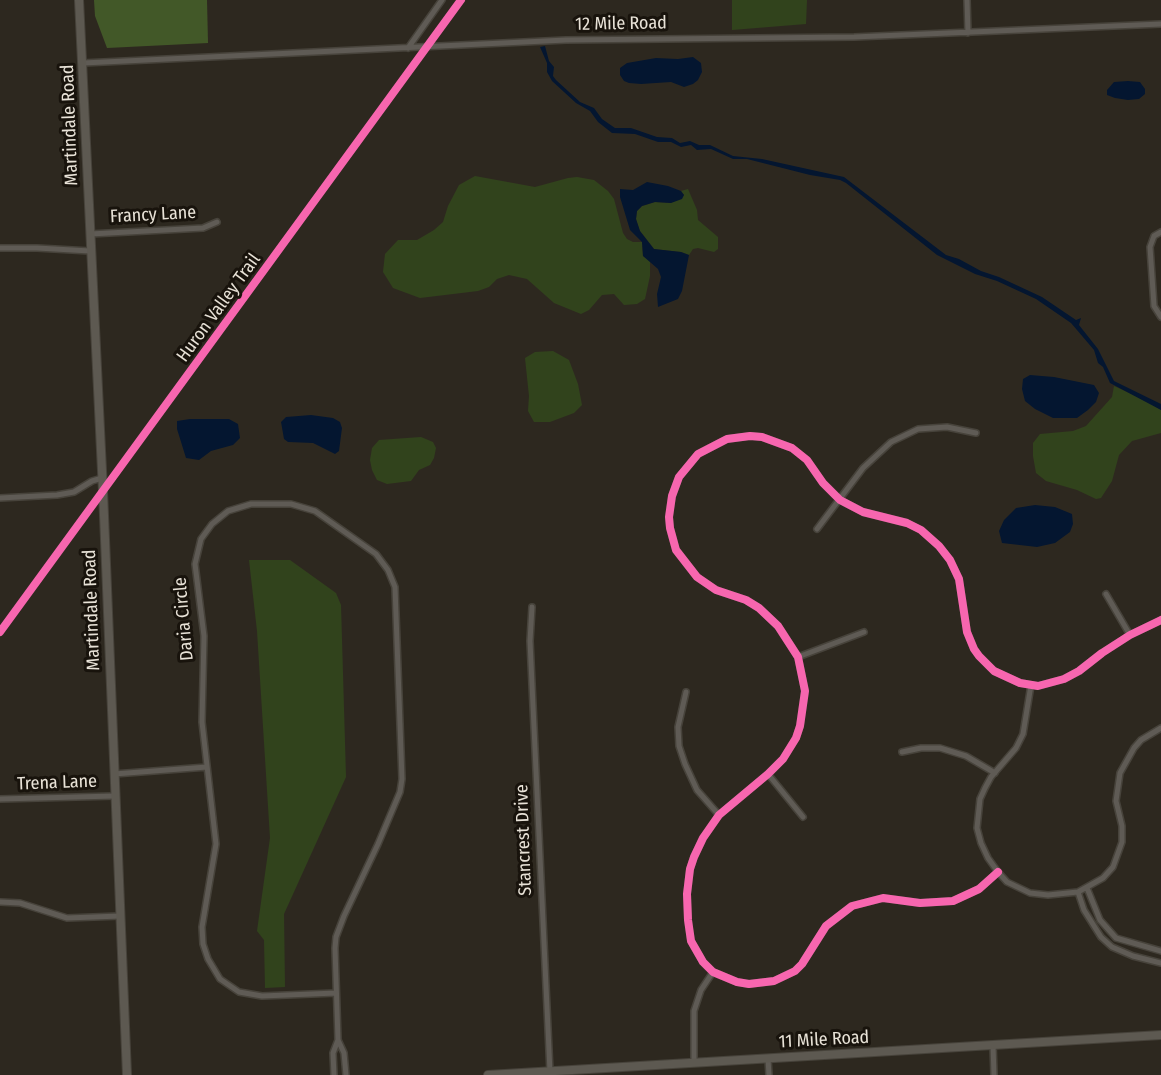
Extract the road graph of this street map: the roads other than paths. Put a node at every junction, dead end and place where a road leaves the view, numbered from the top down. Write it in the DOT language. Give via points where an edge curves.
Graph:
graph roads {
  1 [pos="79,0"];
  2 [pos="442,0"];
  3 [pos="967,0"];
  4 [pos="1161,24"];
  5 [pos="968,33"];
  6 [pos="408,48"];
  7 [pos="83,63"];
  8 [pos="217,222"];
  9 [pos="1161,232"];
  10 [pos="90,234"];
  11 [pos="0,248"];
  12 [pos="90,251"];
  13 [pos="1161,317"];
  14 [pos="976,433"];
  15 [pos="102,478"];
  16 [pos="0,498"];
  17 [pos="840,500"];
  18 [pos="817,529"];
  19 [pos="1106,594"];
  20 [pos="532,608"];
  21 [pos="1161,620"];
  22 [pos="864,632"];
  23 [pos="1130,635"];
  24 [pos="798,657"];
  25 [pos="1031,685"];
  26 [pos="686,692"];
  27 [pos="1161,728"];
  28 [pos="902,752"];
  29 [pos="207,767"];
  30 [pos="995,773"];
  31 [pos="114,774"];
  32 [pos="768,774"];
  33 [pos="114,796"];
  34 [pos="0,799"];
  35 [pos="719,815"];
  36 [pos="803,817"];
  37 [pos="998,872"];
  38 [pos="1087,888"];
  39 [pos="1078,892"];
  40 [pos="0,902"];
  41 [pos="120,916"];
  42 [pos="1100,920"];
  43 [pos="1092,925"];
  44 [pos="1116,938"];
  45 [pos="1112,947"];
  46 [pos="1159,951"];
  47 [pos="1154,959"];
  48 [pos="1161,963"];
  49 [pos="713,972"];
  50 [pos="336,993"];
  51 [pos="1161,1035"];
  52 [pos="338,1040"];
  53 [pos="993,1045"];
  54 [pos="768,1059"];
  55 [pos="694,1064"];
  56 [pos="550,1072"];
  57 [pos="127,1075"];
  58 [pos="334,1075"];
  59 [pos="346,1075"];
  60 [pos="488,1075"];
  61 [pos="769,1075"];
  62 [pos="994,1075"];
  1 -- 7 [label="street, Martindale Road"];
  2 -- 6 [label="street"];
  3 -- 5 [label="street"];
  4 -- 5 [label="street, 12 Mile Road"];
  5 -- 6 [label="street, 12 Mile Road" via="566,40"];
  6 -- 7 [label="street, 12 Mile Road"];
  7 -- 10 [label="street, Martindale Road"];
  8 -- 10 [label="street, Francy Lane" via="202,228"];
  9 -- 13 [label="street" via="1154,236 1150,247 1154,306"];
  10 -- 12 [label="street, Martindale Road"];
  11 -- 12 [label="street"];
  12 -- 15 [label="street, Martindale Road"];
  14 -- 17 [label="street" via="947,427 918,429 891,442 863,468"];
  15 -- 16 [label="street" via="74,492"];
  15 -- 31 [label="street, Martindale Road"];
  17 -- 18 [label="street"];
  17 -- 24 [label="street" via="792,448 750,436 727,439 698,454 679,477 672,496 672,539 689,569 705,584 759,608 778,626"];
  17 -- 25 [label="street" via="863,512 907,523 934,541 959,579 967,632 979,656 1000,675"];
  19 -- 23 [label="street"];
  20 -- 56 [label="street, Stancrest Drive" via="530,641"];
  21 -- 23 [label="street"];
  22 -- 24 [label="street"];
  23 -- 25 [label="street" via="1072,675 1049,684"];
  24 -- 32 [label="street" via="804,681 803,714 789,750"];
  25 -- 30 [label="street" via="1023,734"];
  26 -- 35 [label="street" via="678,727 679,746 697,790"];
  27 -- 38 [label="street" via="1141,740 1123,765 1116,801 1122,826 1120,849 1108,873"];
  28 -- 30 [label="street" via="940,748 966,756"];
  29 -- 31 [label="street"];
  29 -- 50 [label="street, Daria Circle" via="216,844 202,927 203,944 219,979 239,992 262,996"];
  29 -- 50 [label="street, Daria Circle" via="202,716 204,636 194,570 201,539 218,519 236,508 285,503 306,507 376,554 395,587 402,779 400,792 339,928 335,948"];
  30 -- 37 [label="street" via="980,799 977,828"];
  31 -- 33 [label="street, Martindale Road"];
  32 -- 35 [label="street"];
  32 -- 36 [label="street"];
  33 -- 34 [label="street, Trena Lane"];
  33 -- 41 [label="street, Martindale Road"];
  35 -- 49 [label="street" via="697,849 687,894 692,941"];
  37 -- 39 [label="street" via="1007,882 1030,893 1048,896"];
  37 -- 49 [label="street" via="979,889 953,901 920,903 883,898 852,906 826,927 795,971 774,981 749,984"];
  38 -- 39 [label="street"];
  38 -- 42 [label="street"];
  39 -- 43 [label="street"];
  40 -- 41 [label="street" via="20,903 67,918"];
  41 -- 57 [label="street, Martindale Road"];
  42 -- 43 [label="street"];
  42 -- 44 [label="street"];
  43 -- 45 [label="street"];
  44 -- 45 [label="street"];
  44 -- 46 [label="street"];
  45 -- 47 [label="street"];
  46 -- 47 [label="street"];
  47 -- 48 [label="street"];
  49 -- 55 [label="street" via="694,1011"];
  50 -- 52 [label="street, Daria Circle"];
  51 -- 53 [label="street, 11 Mile Road"];
  52 -- 58 [label="street, Daria Circle" via="333,1053"];
  52 -- 59 [label="street, Daria Circle"];
  53 -- 54 [label="street, 11 Mile Road"];
  53 -- 62 [label="street"];
  54 -- 55 [label="street, 11 Mile Road"];
  54 -- 61 [label="street"];
  55 -- 56 [label="street, 11 Mile Road"];
  56 -- 60 [label="street, 11 Mile Road"];
}
